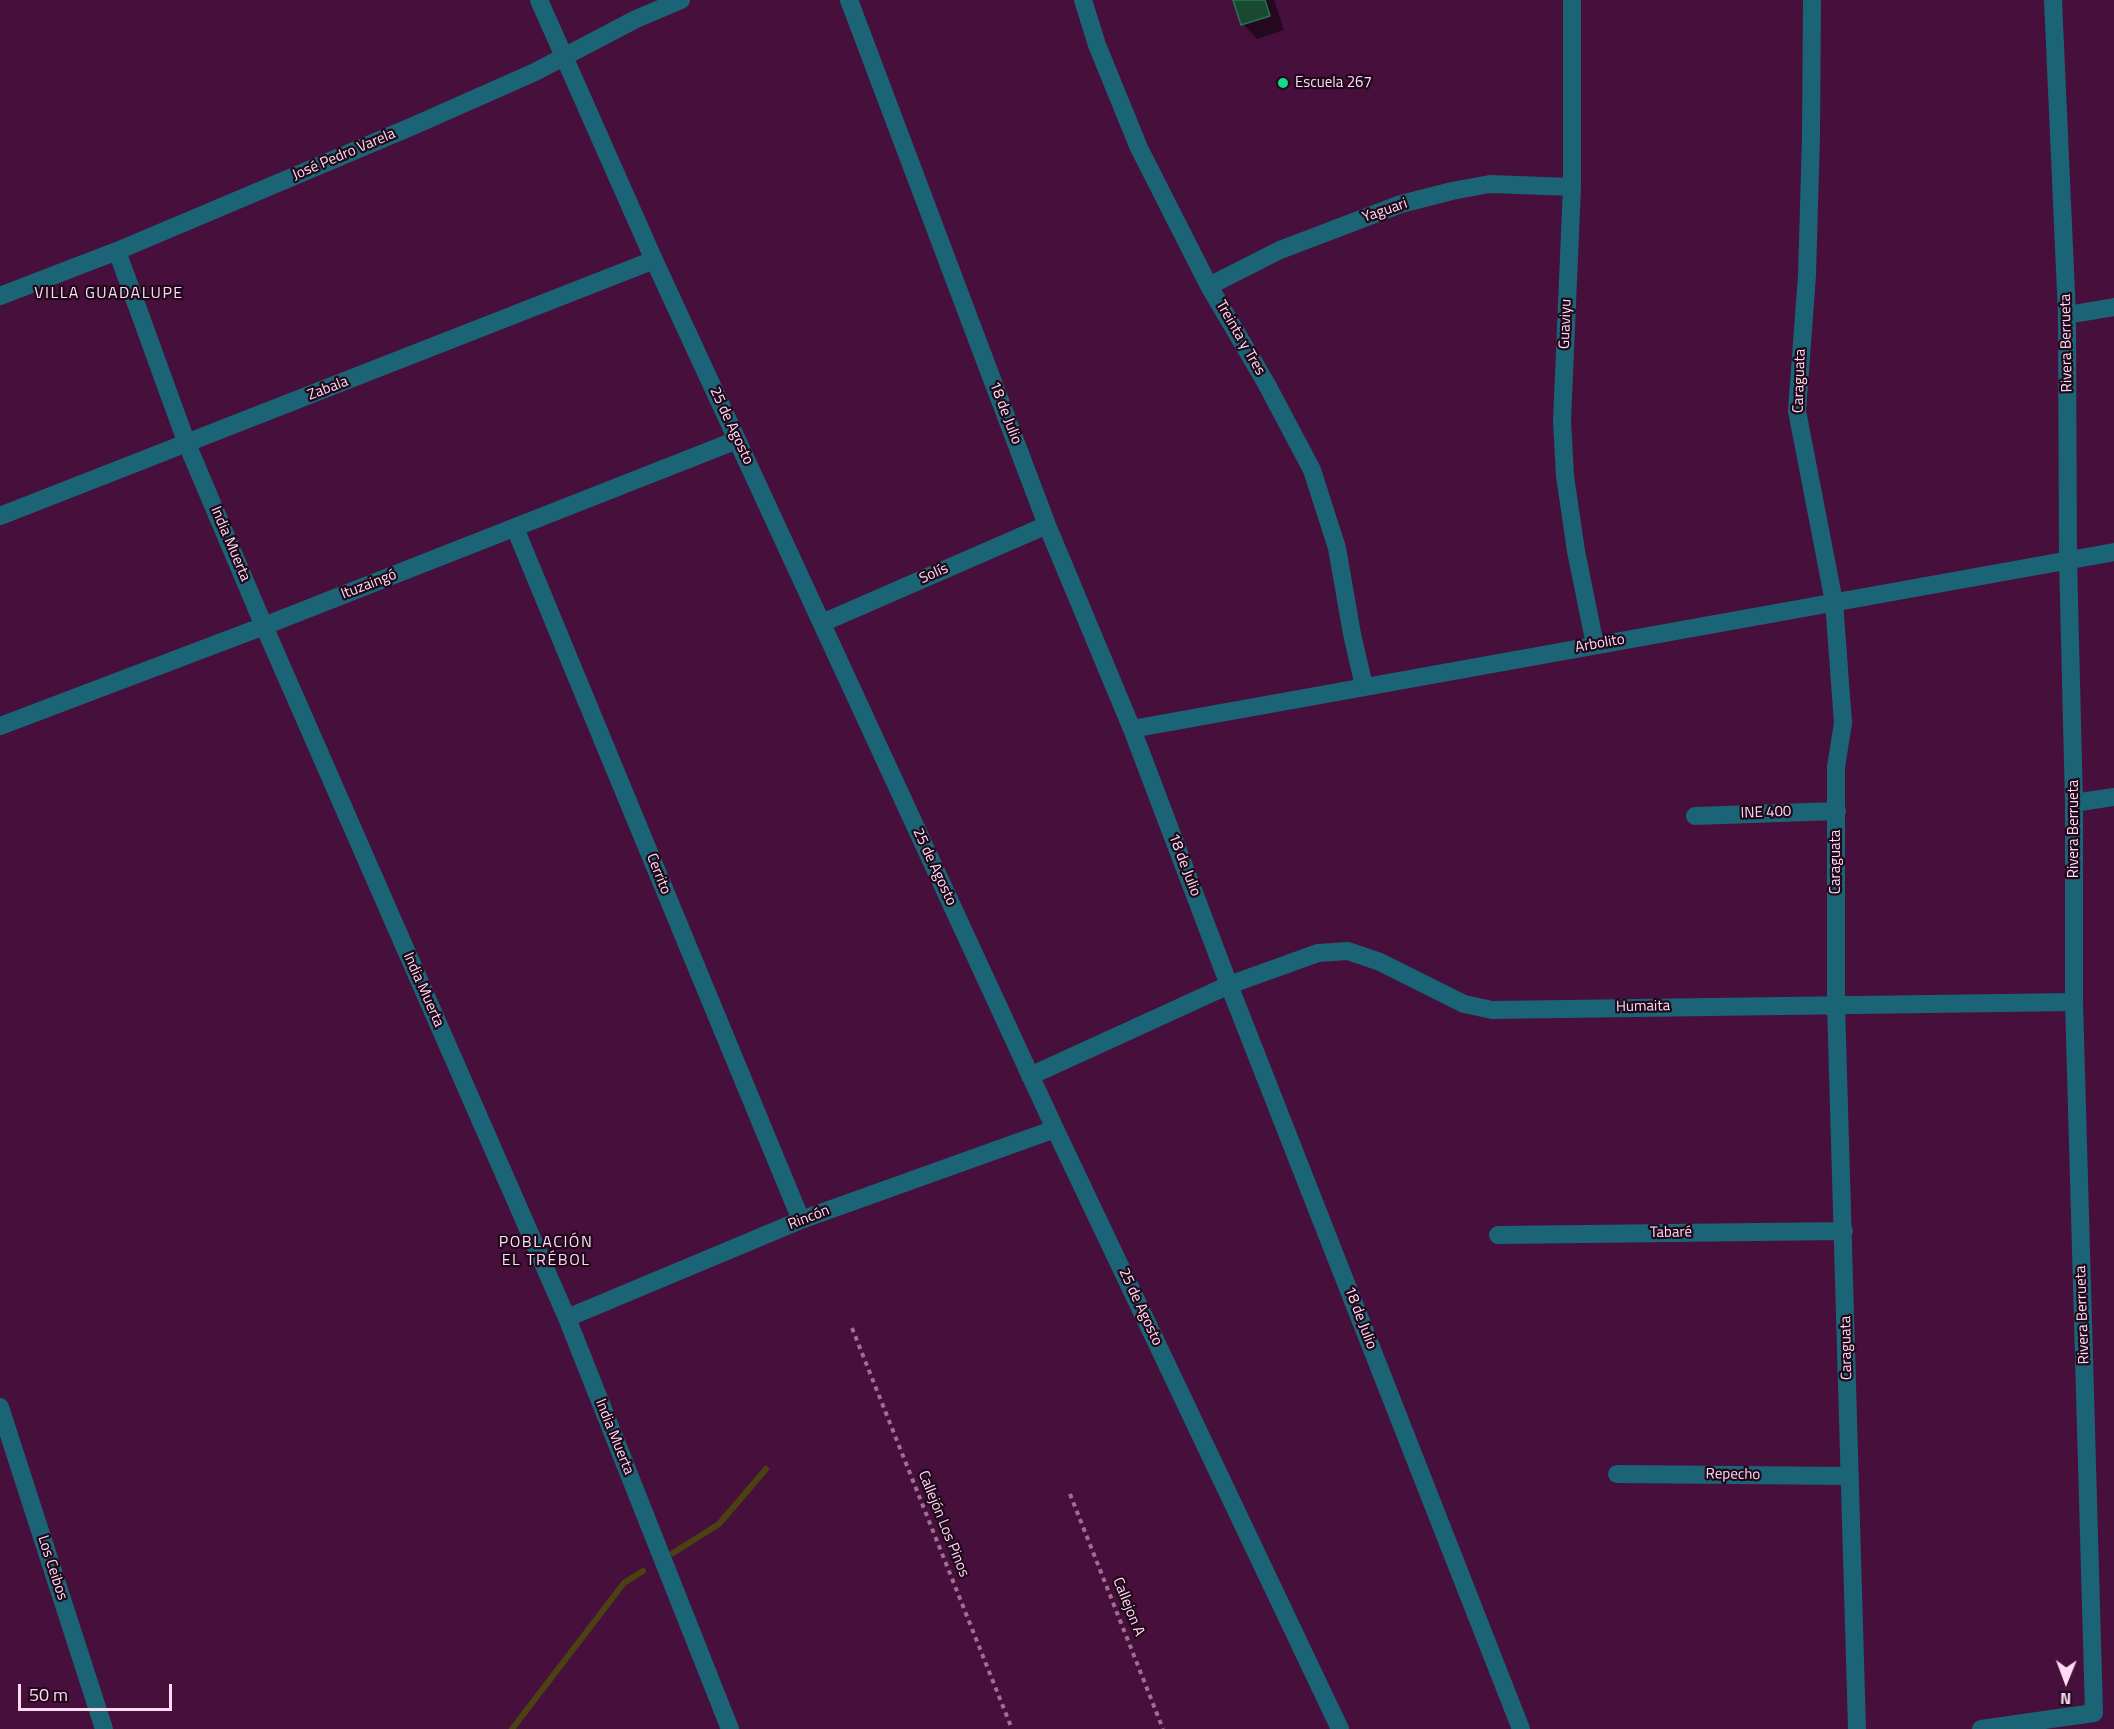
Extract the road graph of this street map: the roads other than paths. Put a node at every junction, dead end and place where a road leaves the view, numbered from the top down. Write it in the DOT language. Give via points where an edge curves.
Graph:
graph roads {
  1 [pos="539,0"];
  2 [pos="681,0"];
  3 [pos="849,0"];
  4 [pos="1083,0"];
  5 [pos="1572,0"];
  6 [pos="1812,0"];
  7 [pos="2052,0"];
  8 [pos="565,56"];
  9 [pos="1572,187"];
  10 [pos="117,251"];
  11 [pos="654,260"];
  12 [pos="1209,286"];
  13 [pos="0,296"];
  14 [pos="2114,308"];
  15 [pos="2067,315"];
  16 [pos="737,440"];
  17 [pos="188,444"];
  18 [pos="0,516"];
  19 [pos="1047,525"];
  20 [pos="515,528"];
  21 [pos="2114,552"];
  22 [pos="2068,560"];
  23 [pos="1834,602"];
  24 [pos="822,623"];
  25 [pos="264,626"];
  26 [pos="1595,645"];
  27 [pos="1364,686"];
  28 [pos="0,726"];
  29 [pos="1132,729"];
  30 [pos="2114,797"];
  31 [pos="2074,803"];
  32 [pos="1837,811"];
  33 [pos="1695,816"];
  34 [pos="1229,986"];
  35 [pos="2074,1002"];
  36 [pos="1836,1004"];
  37 [pos="1030,1076"];
  38 [pos="1055,1129"];
  39 [pos="801,1220"];
  40 [pos="1844,1231"];
  41 [pos="1498,1235"];
  42 [pos="567,1318"];
  43 [pos="0,1407"];
  44 [pos="1617,1474"];
  45 [pos="1850,1476"];
  46 [pos="104,1729"];
  47 [pos="730,1729"];
  48 [pos="1340,1729"];
  49 [pos="1521,1729"];
  50 [pos="1857,1729"];
  51 [pos="1981,1729"];
  1 -- 8 [label="street, 25 de Agosto"];
  2 -- 8 [label="street, José Pedro Varela"];
  3 -- 19 [label="street, 18 de Julio"];
  4 -- 12 [label="street, Treinta y Tres" via="1097,45 1140,148"];
  5 -- 9 [label="street, Guaviyu"];
  6 -- 23 [label="street, Caraguata" via="1807,275 1797,411"];
  7 -- 15 [label="street, Rivera Berrueta"];
  8 -- 10 [label="street, José Pedro Varela" via="413,126"];
  8 -- 11 [label="street, 25 de Agosto"];
  9 -- 12 [label="street, Yaguari" via="1490,184 1401,204 1280,250"];
  9 -- 26 [label="street, Guaviyu" via="1562,421 1565,476"];
  10 -- 13 [label="street, José Pedro Varela"];
  10 -- 17 [label="street, India Muerta"];
  11 -- 16 [label="street, 25 de Agosto"];
  11 -- 17 [label="street, Zabala"];
  12 -- 27 [label="street, Treinta y Tres" via="1312,470 1337,548"];
  14 -- 15 [label="street"];
  15 -- 22 [label="street, Rivera Berrueta"];
  16 -- 20 [label="street, Ituzaingó"];
  16 -- 24 [label="street, 25 de Agosto"];
  17 -- 18 [label="street, Zabala"];
  17 -- 25 [label="street, India Muerta"];
  19 -- 24 [label="street, Solís"];
  19 -- 29 [label="street, 18 de Julio"];
  20 -- 25 [label="street, Ituzaingó"];
  20 -- 39 [label="street, Cerrito"];
  21 -- 22 [label="street, Arbolito"];
  22 -- 23 [label="street, Arbolito"];
  22 -- 31 [label="street, Rivera Berrueta"];
  23 -- 26 [label="street, Arbolito"];
  23 -- 32 [label="street, Caraguata" via="1843,723 1836,767"];
  24 -- 37 [label="street, 25 de Agosto"];
  25 -- 28 [label="street, Ituzaingó"];
  25 -- 42 [label="street, India Muerta"];
  26 -- 27 [label="street, Arbolito"];
  27 -- 29 [label="street, Arbolito"];
  29 -- 34 [label="street, 18 de Julio"];
  30 -- 31 [label="street"];
  31 -- 35 [label="street, Rivera Berrueta"];
  32 -- 33 [label="street, INE 400"];
  32 -- 36 [label="street, Caraguata"];
  34 -- 36 [label="street, Humaita" via="1318,953 1348,951 1380,962 1464,1004 1491,1010"];
  34 -- 37 [label="street"];
  34 -- 49 [label="street, 18 de Julio"];
  35 -- 36 [label="street, Humaita"];
  35 -- 51 [label="street, Rivera Berrueta" via="2094,1713"];
  36 -- 40 [label="street, Caraguata"];
  37 -- 38 [label="street, 25 de Agosto"];
  38 -- 39 [label="street, Rincón"];
  38 -- 48 [label="street, 25 de Agosto"];
  39 -- 42 [label="street, Rincón"];
  40 -- 41 [label="street, Tabaré"];
  40 -- 45 [label="street, Caraguata"];
  42 -- 47 [label="street, India Muerta"];
  43 -- 46 [label="street, Los Ceibos"];
  44 -- 45 [label="street, Repecho"];
  45 -- 50 [label="street, Caraguata"];
}
